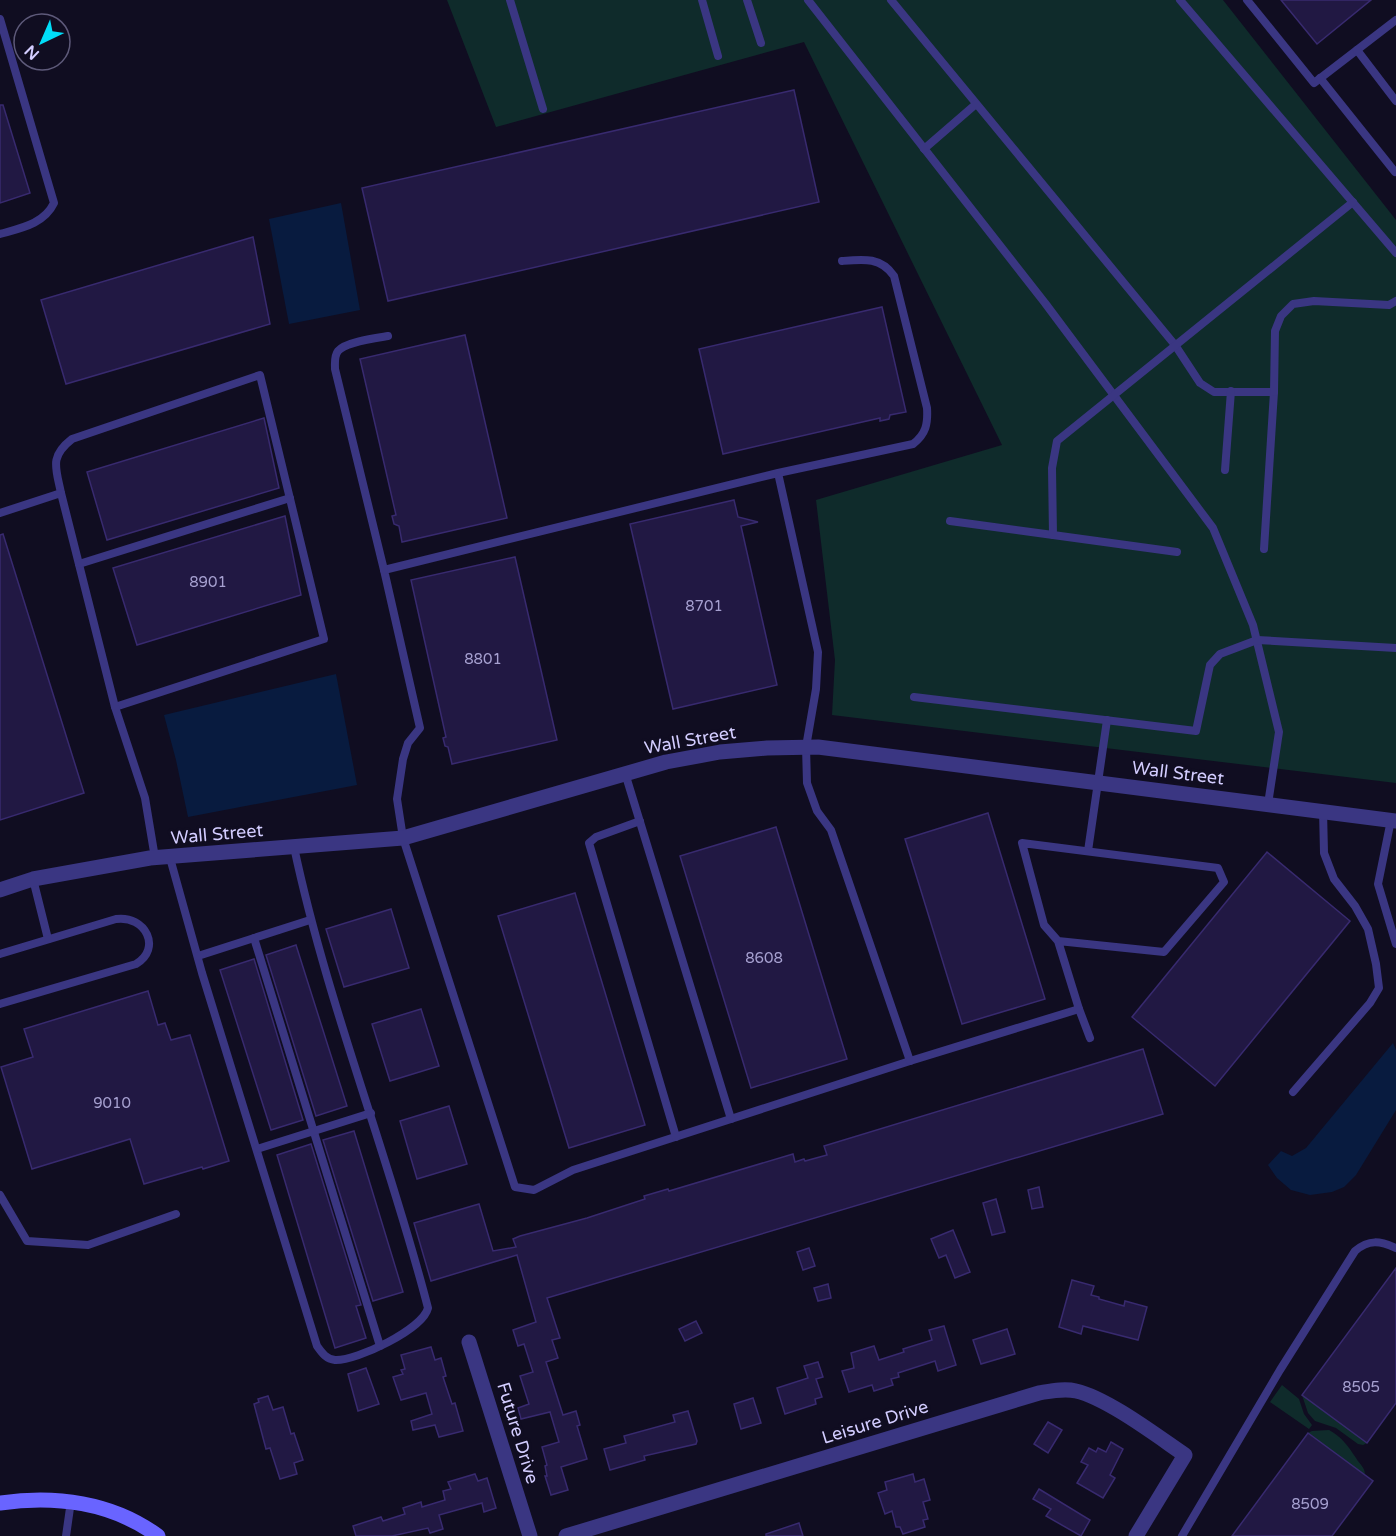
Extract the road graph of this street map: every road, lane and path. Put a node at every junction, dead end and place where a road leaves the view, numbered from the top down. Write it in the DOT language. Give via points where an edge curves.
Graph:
graph roads {
  1 [pos="510,0"];
  2 [pos="702,0"];
  3 [pos="747,0"];
  4 [pos="808,0"];
  5 [pos="891,0"];
  6 [pos="1180,0"];
  7 [pos="1247,0"];
  8 [pos="0,20"];
  9 [pos="1395,23"];
  10 [pos="761,43"];
  11 [pos="1357,50"];
  12 [pos="718,56"];
  13 [pos="1320,78"];
  14 [pos="1396,101"];
  15 [pos="976,104"];
  16 [pos="543,109"];
  17 [pos="924,149"];
  18 [pos="1396,171"];
  19 [pos="1353,202"];
  20 [pos="0,234"];
  21 [pos="1396,253"];
  22 [pos="842,261"];
  23 [pos="1396,301"];
  24 [pos="388,336"];
  25 [pos="1174,345"];
  26 [pos="1231,392"];
  27 [pos="1274,392"];
  28 [pos="1113,394"];
  29 [pos="1225,470"];
  30 [pos="778,473"];
  31 [pos="61,493"];
  32 [pos="290,498"];
  33 [pos="0,513"];
  34 [pos="950,521"];
  35 [pos="1053,535"];
  36 [pos="1264,549"];
  37 [pos="1178,552"];
  38 [pos="79,564"];
  39 [pos="384,570"];
  40 [pos="1257,640"];
  41 [pos="1396,648"];
  42 [pos="914,698"];
  43 [pos="115,707"];
  44 [pos="1107,720"];
  45 [pos="806,747"];
  46 [pos="626,773"];
  47 [pos="1099,782"];
  48 [pos="1269,804"];
  49 [pos="1323,810"];
  50 [pos="1394,820"];
  51 [pos="640,821"];
  52 [pos="403,838"];
  53 [pos="294,847"];
  54 [pos="1088,851"];
  55 [pos="162,858"];
  56 [pos="33,879"];
  57 [pos="0,890"];
  58 [pos="310,920"];
  59 [pos="254,938"];
  60 [pos="48,939"];
  61 [pos="1058,941"];
  62 [pos="1396,944"];
  63 [pos="0,954"];
  64 [pos="198,956"];
  65 [pos="0,1004"];
  66 [pos="1079,1009"];
  67 [pos="1090,1038"];
  68 [pos="910,1061"];
  69 [pos="1293,1092"];
  70 [pos="371,1113"];
  71 [pos="731,1119"];
  72 [pos="314,1131"];
  73 [pos="676,1137"];
  74 [pos="257,1149"];
  75 [pos="0,1195"];
  76 [pos="176,1214"];
  77 [pos="1396,1248"];
  78 [pos="469,1342"];
  79 [pos="380,1346"];
  80 [pos="71,1501"];
  81 [pos="0,1503"];
  82 [pos="66,1536"];
  83 [pos="158,1536"];
  84 [pos="530,1536"];
  85 [pos="566,1536"];
  86 [pos="1136,1536"];
  87 [pos="1182,1536"];
  1 -- 16 [label="lane"];
  2 -- 12 [label="lane"];
  3 -- 10 [label="lane"];
  4 -- 17 [label="lane"];
  5 -- 15 [label="lane"];
  6 -- 19 [label="lane"];
  7 -- 13 [label="lane" via="1314,84"];
  8 -- 20 [label="lane" via="54,204 49,214 32,225"];
  9 -- 11 [label="lane"];
  11 -- 13 [label="lane"];
  11 -- 14 [label="lane"];
  13 -- 18 [label="lane"];
  15 -- 17 [label="lane"];
  15 -- 25 [label="lane"];
  17 -- 28 [label="lane"];
  19 -- 21 [label="lane"];
  19 -- 25 [label="lane"];
  22 -- 30 [label="lane" via="876,261 894,276 927,408 926,429 921,438 904,447"];
  23 -- 27 [label="lane" via="1389,305 1314,301 1293,304 1281,316 1275,331"];
  24 -- 39 [label="lane" via="345,345 335,358"];
  25 -- 26 [label="lane" via="1200,382 1214,392"];
  25 -- 28 [label="lane"];
  26 -- 27 [label="lane"];
  26 -- 29 [label="lane"];
  27 -- 36 [label="lane"];
  28 -- 35 [label="lane" via="1058,441 1052,468"];
  28 -- 40 [label="lane" via="1214,528"];
  30 -- 39 [label="lane"];
  30 -- 45 [label="lane" via="818,652"];
  31 -- 32 [label="lane" via="55,462 60,448 72,439 260,375"];
  31 -- 33 [label="lane"];
  31 -- 38 [label="lane"];
  32 -- 38 [label="lane"];
  32 -- 43 [label="lane" via="324,639"];
  34 -- 35 [label="lane"];
  35 -- 37 [label="lane"];
  38 -- 43 [label="lane"];
  39 -- 52 [label="lane" via="420,728 408,743 403,759 397,799"];
  40 -- 41 [label="lane"];
  40 -- 44 [label="lane" via="1220,654 1210,665 1196,731"];
  40 -- 48 [label="lane" via="1279,732"];
  42 -- 44 [label="lane"];
  43 -- 55 [label="lane"];
  44 -- 47 [label="lane"];
  45 -- 46 [label="street, Wall Street" via="720,752"];
  45 -- 47 [label="street, Wall Street"];
  45 -- 68 [label="lane" via="807,783 813,802 831,830"];
  46 -- 51 [label="lane"];
  46 -- 52 [label="street, Wall Street"];
  47 -- 48 [label="street, Wall Street"];
  47 -- 54 [label="lane"];
  48 -- 49 [label="street, Wall Street"];
  49 -- 50 [label="street, Wall Street"];
  49 -- 69 [label="lane" via="1324,853 1334,879 1368,929 1379,988"];
  50 -- 62 [label="lane" via="1378,884"];
  51 -- 71 [label="lane"];
  51 -- 73 [label="lane" via="589,843"];
  52 -- 53 [label="street, Wall Street"];
  52 -- 73 [label="lane" via="515,1187 534,1190 573,1170"];
  53 -- 55 [label="street, Wall Street"];
  53 -- 58 [label="lane"];
  54 -- 61 [label="lane" via="1022,843 1044,925"];
  54 -- 61 [label="lane" via="1218,868 1224,882 1164,952"];
  55 -- 56 [label="street, Wall Street"];
  55 -- 64 [label="lane"];
  56 -- 57 [label="street, Wall Street"];
  56 -- 60 [label="lane"];
  58 -- 59 [label="lane"];
  58 -- 70 [label="lane"];
  59 -- 64 [label="lane"];
  59 -- 72 [label="lane"];
  60 -- 63 [label="lane"];
  60 -- 65 [label="lane" via="125,918 145,930 148,951 136,963"];
  61 -- 66 [label="lane"];
  64 -- 74 [label="lane"];
  66 -- 67 [label="lane"];
  66 -- 68 [label="lane"];
  68 -- 71 [label="lane"];
  70 -- 72 [label="lane"];
  70 -- 79 [label="lane" via="428,1308 418,1323"];
  71 -- 73 [label="lane"];
  72 -- 74 [label="lane"];
  72 -- 79 [label="lane"];
  74 -- 79 [label="lane" via="317,1346 328,1358 338,1360"];
  75 -- 76 [label="lane" via="27,1241 88,1245"];
  77 -- 87 [label="lane" via="1372,1241 1355,1251"];
  78 -- 84 [label="street, Future Drive"];
  80 -- 81 [label="street"];
  80 -- 82 [label="lane"];
  80 -- 83 [label="street" via="124,1516"];
  85 -- 86 [label="street, Leisure Drive" via="1058,1390 1076,1391 1101,1400 1185,1455"];
}
